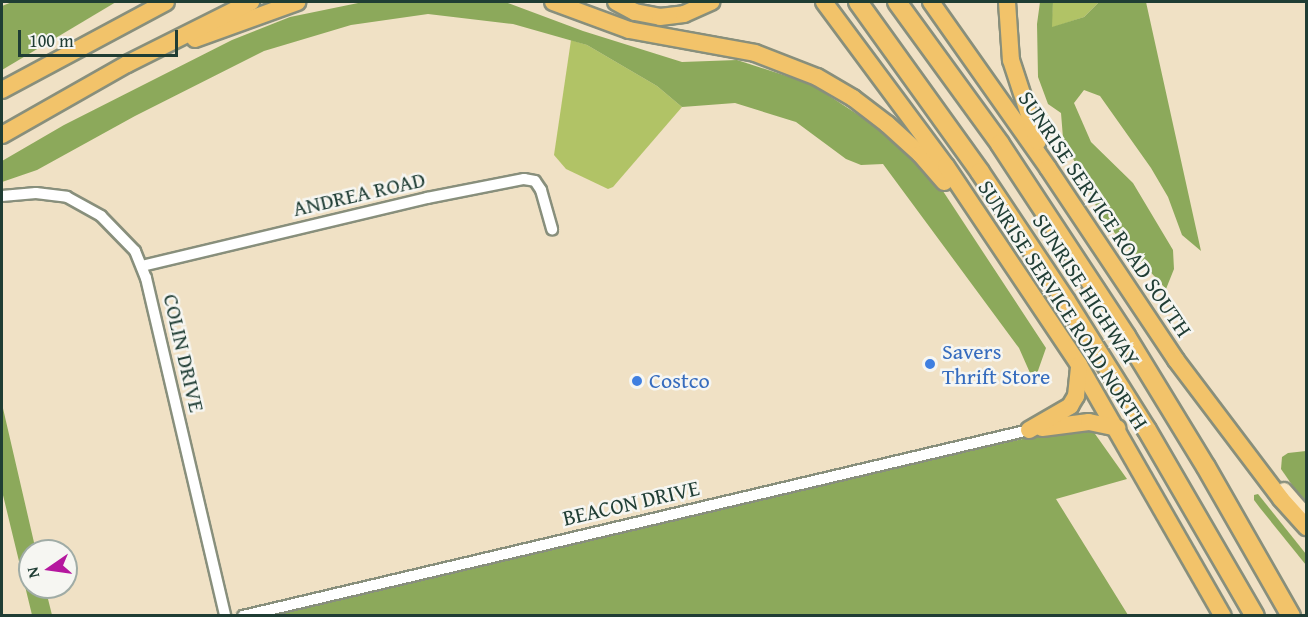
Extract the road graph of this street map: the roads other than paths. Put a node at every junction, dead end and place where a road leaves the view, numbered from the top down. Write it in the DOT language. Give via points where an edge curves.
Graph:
graph roads {
  1 [pos="166,2"];
  2 [pos="251,2"];
  3 [pos="297,2"];
  4 [pos="553,2"];
  5 [pos="616,2"];
  6 [pos="711,2"];
  7 [pos="824,2"];
  8 [pos="858,2"];
  9 [pos="897,2"];
  10 [pos="931,2"];
  11 [pos="1007,2"];
  12 [pos="127,64"];
  13 [pos="2,90"];
  14 [pos="2,135"];
  15 [pos="1048,168"];
  16 [pos="2,196"];
  17 [pos="552,229"];
  18 [pos="142,266"];
  19 [pos="1040,307"];
  20 [pos="1079,365"];
  21 [pos="1117,428"];
  22 [pos="1029,430"];
  23 [pos="1243,449"];
  24 [pos="1306,515"];
  25 [pos="1306,527"];
  26 [pos="225,615"];
  27 [pos="243,615"];
  28 [pos="1223,615"];
  29 [pos="1255,615"];
  30 [pos="1291,615"];
  1 -- 13 [label="highway"];
  2 -- 12 [label="highway"];
  3 -- 12 [label="highway"];
  4 -- 19 [label="highway" via="629,30 756,53 817,77 854,98 900,134 932,167 1000,262"];
  5 -- 6 [label="highway" via="635,12 660,17 684,14"];
  7 -- 19 [label="highway, SUNRISE SERVICE ROAD NORTH" via="946,166"];
  8 -- 29 [label="highway, SUNRISE HIGHWAY" via="980,172 1066,301"];
  9 -- 30 [label="highway, SUNRISE HIGHWAY" via="999,144 1120,326"];
  10 -- 15 [label="highway, SUNRISE SERVICE ROAD SOUTH"];
  11 -- 15 [label="highway" via="1016,80"];
  12 -- 14 [label="highway"];
  15 -- 23 [label="highway, SUNRISE SERVICE ROAD SOUTH" via="1169,351"];
  16 -- 18 [label="street, COLIN DRIVE" via="53,194 84,206 127,240"];
  17 -- 18 [label="street, ANDREA ROAD" via="541,190 535,181 524,179"];
  18 -- 26 [label="street, COLIN DRIVE"];
  19 -- 20 [label="highway, SUNRISE SERVICE ROAD NORTH"];
  20 -- 21 [label="highway, SUNRISE SERVICE ROAD NORTH"];
  20 -- 22 [label="highway" via="1076,396 1070,406"];
  21 -- 22 [label="highway" via="1089,422"];
  21 -- 28 [label="highway, SUNRISE SERVICE ROAD NORTH"];
  22 -- 27 [label="street, BEACON DRIVE"];
  23 -- 24 [label="main road"];
  23 -- 25 [label="highway, SUNRISE SERVICE ROAD SOUTH"];
}
